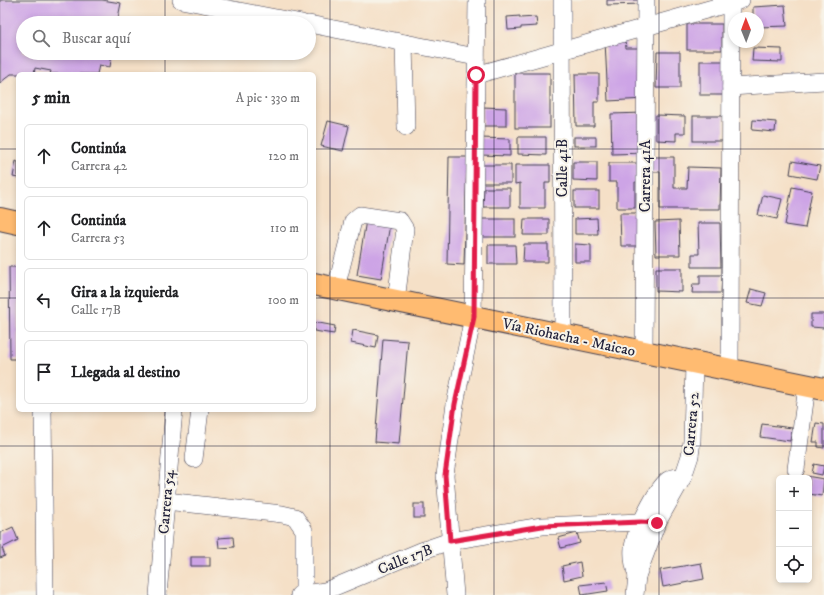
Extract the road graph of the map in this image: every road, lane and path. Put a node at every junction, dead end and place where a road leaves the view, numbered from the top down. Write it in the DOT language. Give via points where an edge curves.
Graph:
graph roads {
  1 [pos="181,0"];
  2 [pos="477,0"];
  3 [pos="562,0"];
  4 [pos="646,0"];
  5 [pos="734,1"];
  6 [pos="261,7"];
  7 [pos="284,16"];
  8 [pos="316,25"];
  9 [pos="646,27"];
  10 [pos="404,43"];
  11 [pos="562,51"];
  12 [pos="476,57"];
  13 [pos="476,75"];
  14 [pos="824,81"];
  15 [pos="730,87"];
  16 [pos="406,127"];
  17 [pos="0,219"];
  18 [pos="16,223"];
  19 [pos="316,284"];
  20 [pos="336,288"];
  21 [pos="396,301"];
  22 [pos="474,317"];
  23 [pos="562,335"];
  24 [pos="644,352"];
  25 [pos="694,363"];
  26 [pos="730,370"];
  27 [pos="815,388"];
  28 [pos="43,412"];
  29 [pos="174,412"];
  30 [pos="200,412"];
  31 [pos="194,459"];
  32 [pos="796,468"];
  33 [pos="166,501"];
  34 [pos="649,523"];
  35 [pos="450,541"];
  36 [pos="326,593"];
  37 [pos="45,595"];
  38 [pos="158,595"];
  39 [pos="302,595"];
  40 [pos="454,595"];
  41 [pos="635,595"];
  1 -- 6 [label="street"];
  2 -- 12 [label="street"];
  3 -- 11 [label="street, Calle 41B"];
  4 -- 9 [label="street, Carrera 41A"];
  5 -- 9 [label="street"];
  5 -- 15 [label="street"];
  6 -- 7 [label="street"];
  8 -- 10 [label="street"];
  9 -- 11 [label="street"];
  9 -- 24 [label="street, Carrera 41A"];
  10 -- 12 [label="street"];
  10 -- 16 [label="street"];
  11 -- 13 [label="street"];
  11 -- 23 [label="street, Calle 41B"];
  12 -- 13 [label="street"];
  13 -- 22 [label="street"];
  14 -- 15 [label="street"];
  15 -- 26 [label="street"];
  17 -- 18 [label="highway"];
  19 -- 20 [label="highway, Vía Riohacha - Maicao"];
  20 -- 21 [label="highway, Vía Riohacha - Maicao"];
  20 -- 21 [label="street" via="353,221 360,215 400,221 405,229"];
  21 -- 22 [label="highway, Vía Riohacha - Maicao"];
  22 -- 23 [label="highway, Vía Riohacha - Maicao"];
  22 -- 35 [label="street" via="455,404 445,475"];
  23 -- 24 [label="highway, Vía Riohacha - Maicao"];
  24 -- 25 [label="highway, Vía Riohacha - Maicao"];
  25 -- 26 [label="highway, Vía Riohacha - Maicao"];
  25 -- 34 [label="street, Carrera 52" via="690,456 683,477 674,477 662,485"];
  26 -- 27 [label="highway, Vía Riohacha - Maicao"];
  27 -- 32 [label="street"];
  28 -- 37 [label="street"];
  29 -- 33 [label="street, Carrera 54"];
  30 -- 31 [label="street"];
  33 -- 38 [label="street, Carrera 54"];
  33 -- 39 [label="street" via="295,517 304,530"];
  34 -- 35 [label="street, Calle 17B" via="542,526"];
  34 -- 41 [label="street" via="633,547 637,576"];
  35 -- 36 [label="street, Calle 17B"];
  35 -- 40 [label="street"];
  36 -- 39 [label="street, Calle 17B"];
}
